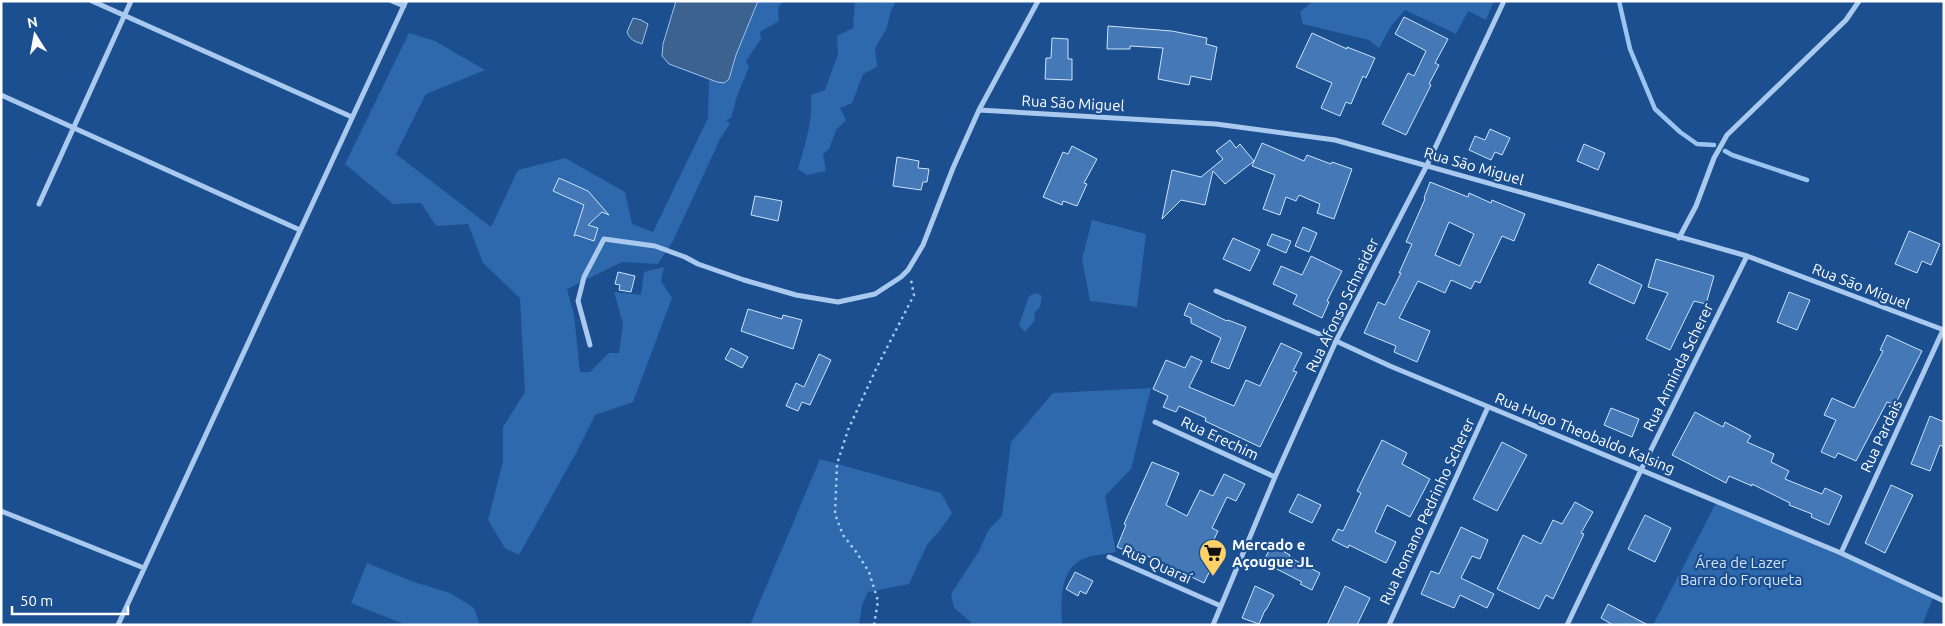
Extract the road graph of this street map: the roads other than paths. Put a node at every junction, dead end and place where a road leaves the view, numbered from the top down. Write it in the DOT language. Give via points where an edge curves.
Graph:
graph roads {
  1 [pos="92,1"];
  2 [pos="131,1"];
  3 [pos="392,1"];
  4 [pos="1038,1"];
  5 [pos="1504,1"];
  6 [pos="1859,1"];
  7 [pos="405,4"];
  8 [pos="125,16"];
  9 [pos="1,95"];
  10 [pos="979,110"];
  11 [pos="352,118"];
  12 [pos="74,128"];
  13 [pos="1427,165"];
  14 [pos="38,204"];
  15 [pos="300,230"];
  16 [pos="1679,238"];
  17 [pos="1747,256"];
  18 [pos="1216,291"];
  19 [pos="1944,330"];
  20 [pos="1336,341"];
  21 [pos="590,345"];
  22 [pos="1488,407"];
  23 [pos="1155,422"];
  24 [pos="1641,470"];
  25 [pos="1275,477"];
  26 [pos="1,511"];
  27 [pos="1841,553"];
  28 [pos="1109,557"];
  29 [pos="144,568"];
  30 [pos="1944,601"];
  31 [pos="1221,606"];
  32 [pos="118,625"];
  33 [pos="1213,625"];
  34 [pos="1389,625"];
  35 [pos="1567,625"];
  1 -- 8 [label="street"];
  2 -- 8 [label="street"];
  3 -- 7 [label="street"];
  4 -- 10 [label="street"];
  5 -- 13 [label="street, Rua Afonso Schneider"];
  6 -- 16 [label="street" via="1846,20 1727,135"];
  7 -- 11 [label="street"];
  8 -- 11 [label="street"];
  8 -- 12 [label="street"];
  9 -- 12 [label="street"];
  10 -- 13 [label="street, Rua São Miguel" via="1216,124 1335,140"];
  10 -- 21 [label="street" via="923,245 902,277 875,294 838,302 796,295 698,264 656,246 604,239 584,277 578,301"];
  11 -- 15 [label="street"];
  12 -- 14 [label="street"];
  12 -- 15 [label="street"];
  13 -- 16 [label="street, Rua São Miguel"];
  13 -- 20 [label="street, Rua Afonso Schneider"];
  15 -- 29 [label="street"];
  16 -- 17 [label="street, Rua São Miguel"];
  17 -- 19 [label="street, Rua São Miguel"];
  17 -- 24 [label="street, Rua Arminda Scherer"];
  18 -- 20 [label="street, Rua Hugo Theobaldo Kalsing"];
  19 -- 27 [label="street, Rua Pardais"];
  20 -- 22 [label="street, Rua Hugo Theobaldo Kalsing"];
  20 -- 25 [label="street, Rua Afonso Schneider"];
  22 -- 24 [label="street, Rua Hugo Theobaldo Kalsing"];
  22 -- 34 [label="street, Rua Romano Pedrinho Scherer"];
  23 -- 25 [label="street, Rua Erechim"];
  24 -- 27 [label="street, Rua Hugo Theobaldo Kalsing"];
  24 -- 35 [label="street, Rua Arminda Scherer"];
  25 -- 31 [label="street, Rua Afonso Schneider"];
  26 -- 29 [label="street"];
  27 -- 30 [label="street, Rua Hugo Theobaldo Kalsing"];
  28 -- 31 [label="street, Rua Quaraí"];
  29 -- 32 [label="street"];
  31 -- 33 [label="street, Rua Afonso Schneider"];
}
